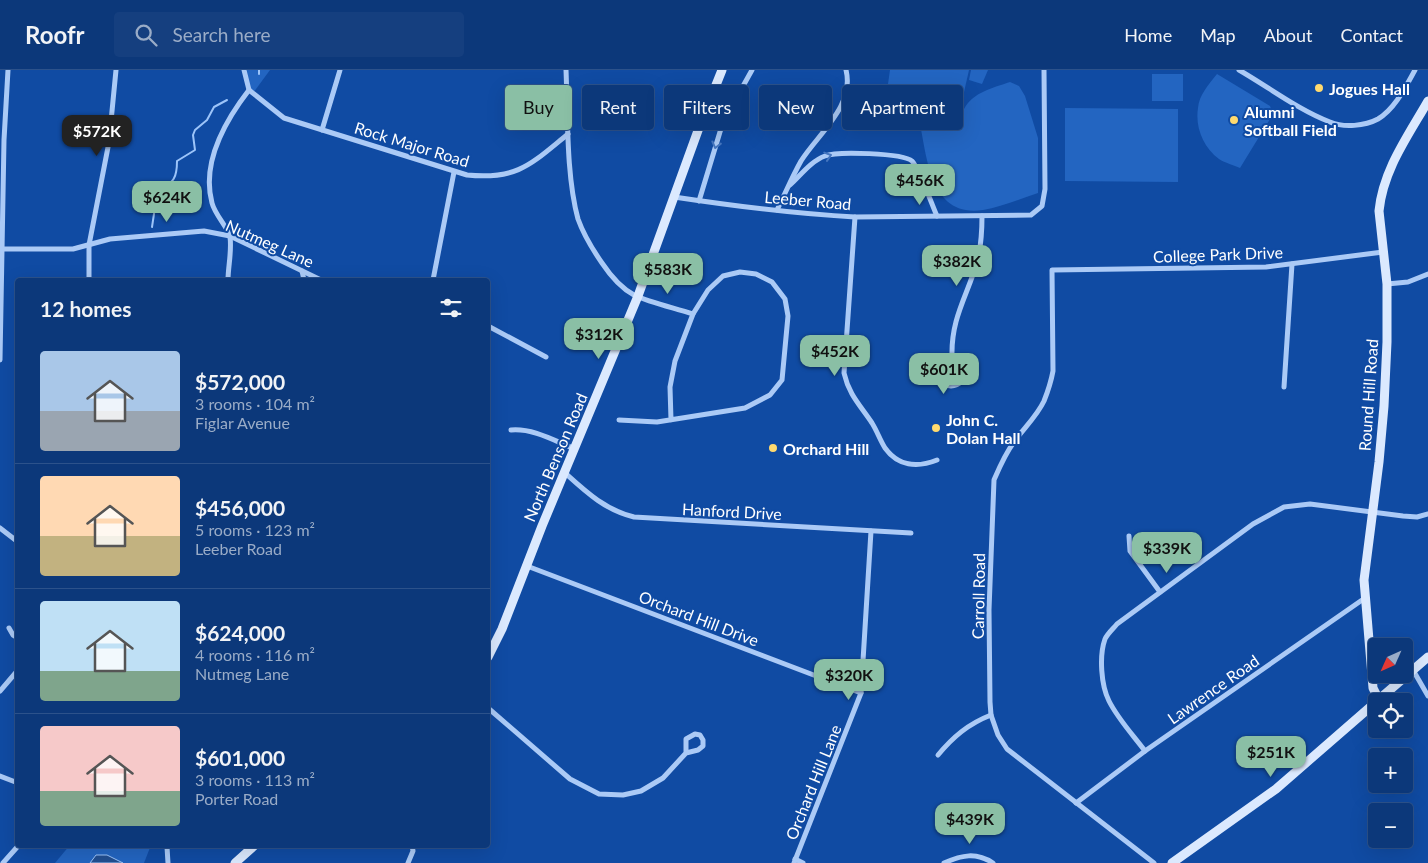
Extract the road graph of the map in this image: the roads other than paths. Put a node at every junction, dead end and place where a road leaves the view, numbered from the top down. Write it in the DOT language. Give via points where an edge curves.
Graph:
graph roads {
  1 [pos="8,70"];
  2 [pos="116,70"];
  3 [pos="244,70"];
  4 [pos="340,70"];
  5 [pos="566,70"];
  6 [pos="722,70"];
  7 [pos="752,70"];
  8 [pos="846,70"];
  9 [pos="1044,70"];
  10 [pos="1239,70"];
  11 [pos="1415,70"];
  12 [pos="248,90"];
  13 [pos="1428,101"];
  14 [pos="322,130"];
  15 [pos="568,134"];
  16 [pos="454,172"];
  17 [pos="790,185"];
  18 [pos="674,197"];
  19 [pos="699,201"];
  20 [pos="777,210"];
  21 [pos="937,216"];
  22 [pos="982,216"];
  23 [pos="855,217"];
  24 [pos="230,236"];
  25 [pos="89,245"];
  26 [pos="1,249"];
  27 [pos="1383,252"];
  28 [pos="1292,264"];
  29 [pos="1052,270"];
  30 [pos="302,271"];
  31 [pos="1428,274"];
  32 [pos="89,278"];
  33 [pos="228,278"];
  34 [pos="304,278"];
  35 [pos="317,278"];
  36 [pos="433,278"];
  37 [pos="1387,284"];
  38 [pos="638,296"];
  39 [pos="693,314"];
  40 [pos="490,327"];
  41 [pos="952,356"];
  42 [pos="546,357"];
  43 [pos="0,360"];
  44 [pos="1284,387"];
  45 [pos="619,420"];
  46 [pos="671,420"];
  47 [pos="511,430"];
  48 [pos="574,450"];
  49 [pos="937,460"];
  50 [pos="565,474"];
  51 [pos="1372,513"];
  52 [pos="1428,514"];
  53 [pos="0,528"];
  54 [pos="871,531"];
  55 [pos="911,533"];
  56 [pos="1129,536"];
  57 [pos="15,540"];
  58 [pos="527,566"];
  59 [pos="1160,592"];
  60 [pos="1365,598"];
  61 [pos="9,628"];
  62 [pos="15,636"];
  63 [pos="490,653"];
  64 [pos="1428,657"];
  65 [pos="1413,670"];
  66 [pos="15,674"];
  67 [pos="1398,683"];
  68 [pos="0,691"];
  69 [pos="861,693"];
  70 [pos="1375,693"];
  71 [pos="1386,693"];
  72 [pos="1428,696"];
  73 [pos="1368,709"];
  74 [pos="490,710"];
  75 [pos="990,715"];
  76 [pos="1145,751"];
  77 [pos="686,753"];
  78 [pos="938,755"];
  79 [pos="0,776"];
  80 [pos="15,782"];
  81 [pos="1076,803"];
  82 [pos="16,848"];
  83 [pos="167,848"];
  84 [pos="252,848"];
  85 [pos="412,848"];
  86 [pos="795,861"];
  87 [pos="2,863"];
  88 [pos="168,863"];
  89 [pos="235,863"];
  90 [pos="407,863"];
  91 [pos="803,863"];
  92 [pos="944,863"];
  93 [pos="994,863"];
  94 [pos="1154,863"];
  95 [pos="1172,863"];
  1 -- 26 [label="street"];
  2 -- 25 [label="street" via="109,142"];
  3 -- 12 [label="street"];
  4 -- 14 [label="street"];
  5 -- 15 [label="street"];
  6 -- 18 [label="main road, North Benson Road"];
  7 -- 19 [label="street, one-way" via="723,122"];
  8 -- 17 [label="street" via="848,80 840,107 800,163"];
  9 -- 22 [label="street, Leeber Road" via="1045,189 1042,206 1031,215"];
  10 -- 11 [label="street" via="1331,123 1357,125 1379,119 1388,112"];
  12 -- 14 [label="street, Rock Major Road" via="284,118"];
  12 -- 24 [label="street" via="231,113 214,150 210,170 212,204"];
  13 -- 27 [label="main road, Round Hill Road" via="1385,180 1380,211"];
  14 -- 16 [label="street, Rock Major Road"];
  15 -- 16 [label="street, Rock Major Road" via="531,164 515,172 490,176"];
  15 -- 38 [label="street" via="573,193 579,220 606,269"];
  16 -- 36 [label="street"];
  17 -- 20 [label="street"];
  17 -- 21 [label="street, one-way" via="819,159 833,154 904,156 914,164"];
  18 -- 19 [label="street, Leeber Road"];
  18 -- 38 [label="main road, North Benson Road"];
  19 -- 20 [label="street, Leeber Road"];
  20 -- 23 [label="street, Leeber Road"];
  21 -- 22 [label="street, Leeber Road"];
  21 -- 23 [label="street, Leeber Road"];
  22 -- 41 [label="street" via="981,244 954,325"];
  23 -- 49 [label="street" via="844,373 847,386 890,454 904,464"];
  24 -- 25 [label="street, Nutmeg Lane" via="188,231 110,239"];
  24 -- 30 [label="street, Nutmeg Lane"];
  24 -- 33 [label="street"];
  25 -- 26 [label="street, Nutmeg Lane" via="73,249"];
  25 -- 32 [label="street"];
  26 -- 43 [label="street"];
  27 -- 28 [label="street, College Park Drive"];
  27 -- 37 [label="main road, Round Hill Road"];
  28 -- 29 [label="street, College Park Drive"];
  28 -- 44 [label="street"];
  29 -- 75 [label="street, Carroll Road" via="1053,371 1050,386 1033,419 1002,461 994,480 989,610"];
  30 -- 34 [label="street"];
  30 -- 35 [label="street, Nutmeg Lane"];
  31 -- 37 [label="street" via="1408,282"];
  37 -- 51 [label="main road, Round Hill Road" via="1384,406"];
  38 -- 39 [label="street"];
  38 -- 48 [label="main road, North Benson Road"];
  39 -- 46 [label="street" via="673,370"];
  39 -- 46 [label="street" via="708,290 723,276 740,272 756,274 772,282 785,299 788,316 782,380 770,395 746,408"];
  40 -- 42 [label="street"];
  41 -- 41 [label="street" via="943,359 937,367 940,381 948,386 962,382 966,374 962,361"];
  45 -- 46 [label="street"];
  47 -- 48 [label="street" via="532,432"];
  48 -- 50 [label="main road, North Benson Road"];
  50 -- 54 [label="street, Hanford Drive" via="592,498 634,518"];
  50 -- 58 [label="main road, North Benson Road"];
  51 -- 52 [label="street" via="1417,517"];
  51 -- 59 [label="street" via="1310,504 1284,507 1253,524"];
  51 -- 60 [label="main road, Round Hill Road" via="1364,568"];
  53 -- 57 [label="street"];
  54 -- 55 [label="street, Hanford Drive"];
  54 -- 69 [label="street, Orchard Hill Lane"];
  56 -- 59 [label="street" via="1130,551"];
  58 -- 63 [label="main road, North Benson Road"];
  58 -- 69 [label="street, Orchard Hill Drive"];
  59 -- 76 [label="street" via="1111,631 1104,641 1102,658 1107,698"];
  60 -- 70 [label="main road, Round Hill Road"];
  60 -- 76 [label="street, Lawrence Road"];
  61 -- 62 [label="street"];
  64 -- 65 [label="main road"];
  65 -- 72 [label="street"];
  66 -- 68 [label="street"];
  67 -- 71 [label="main road"];
  69 -- 86 [label="street, Orchard Hill Lane"];
  73 -- 95 [label="main road" via="1276,789"];
  74 -- 77 [label="street" via="570,779 599,794 623,795 641,791 663,778"];
  75 -- 78 [label="street" via="962,730"];
  75 -- 81 [label="street, Carroll Road" via="1007,749"];
  76 -- 81 [label="street, Lawrence Road"];
  79 -- 80 [label="street"];
  81 -- 94 [label="street, Carroll Road"];
  82 -- 87 [label="street"];
  83 -- 88 [label="street"];
  84 -- 89 [label="main road"];
  85 -- 90 [label="street"];
  86 -- 91 [label="street"];
  92 -- 93 [label="street" via="969,855 981,856"];
}
